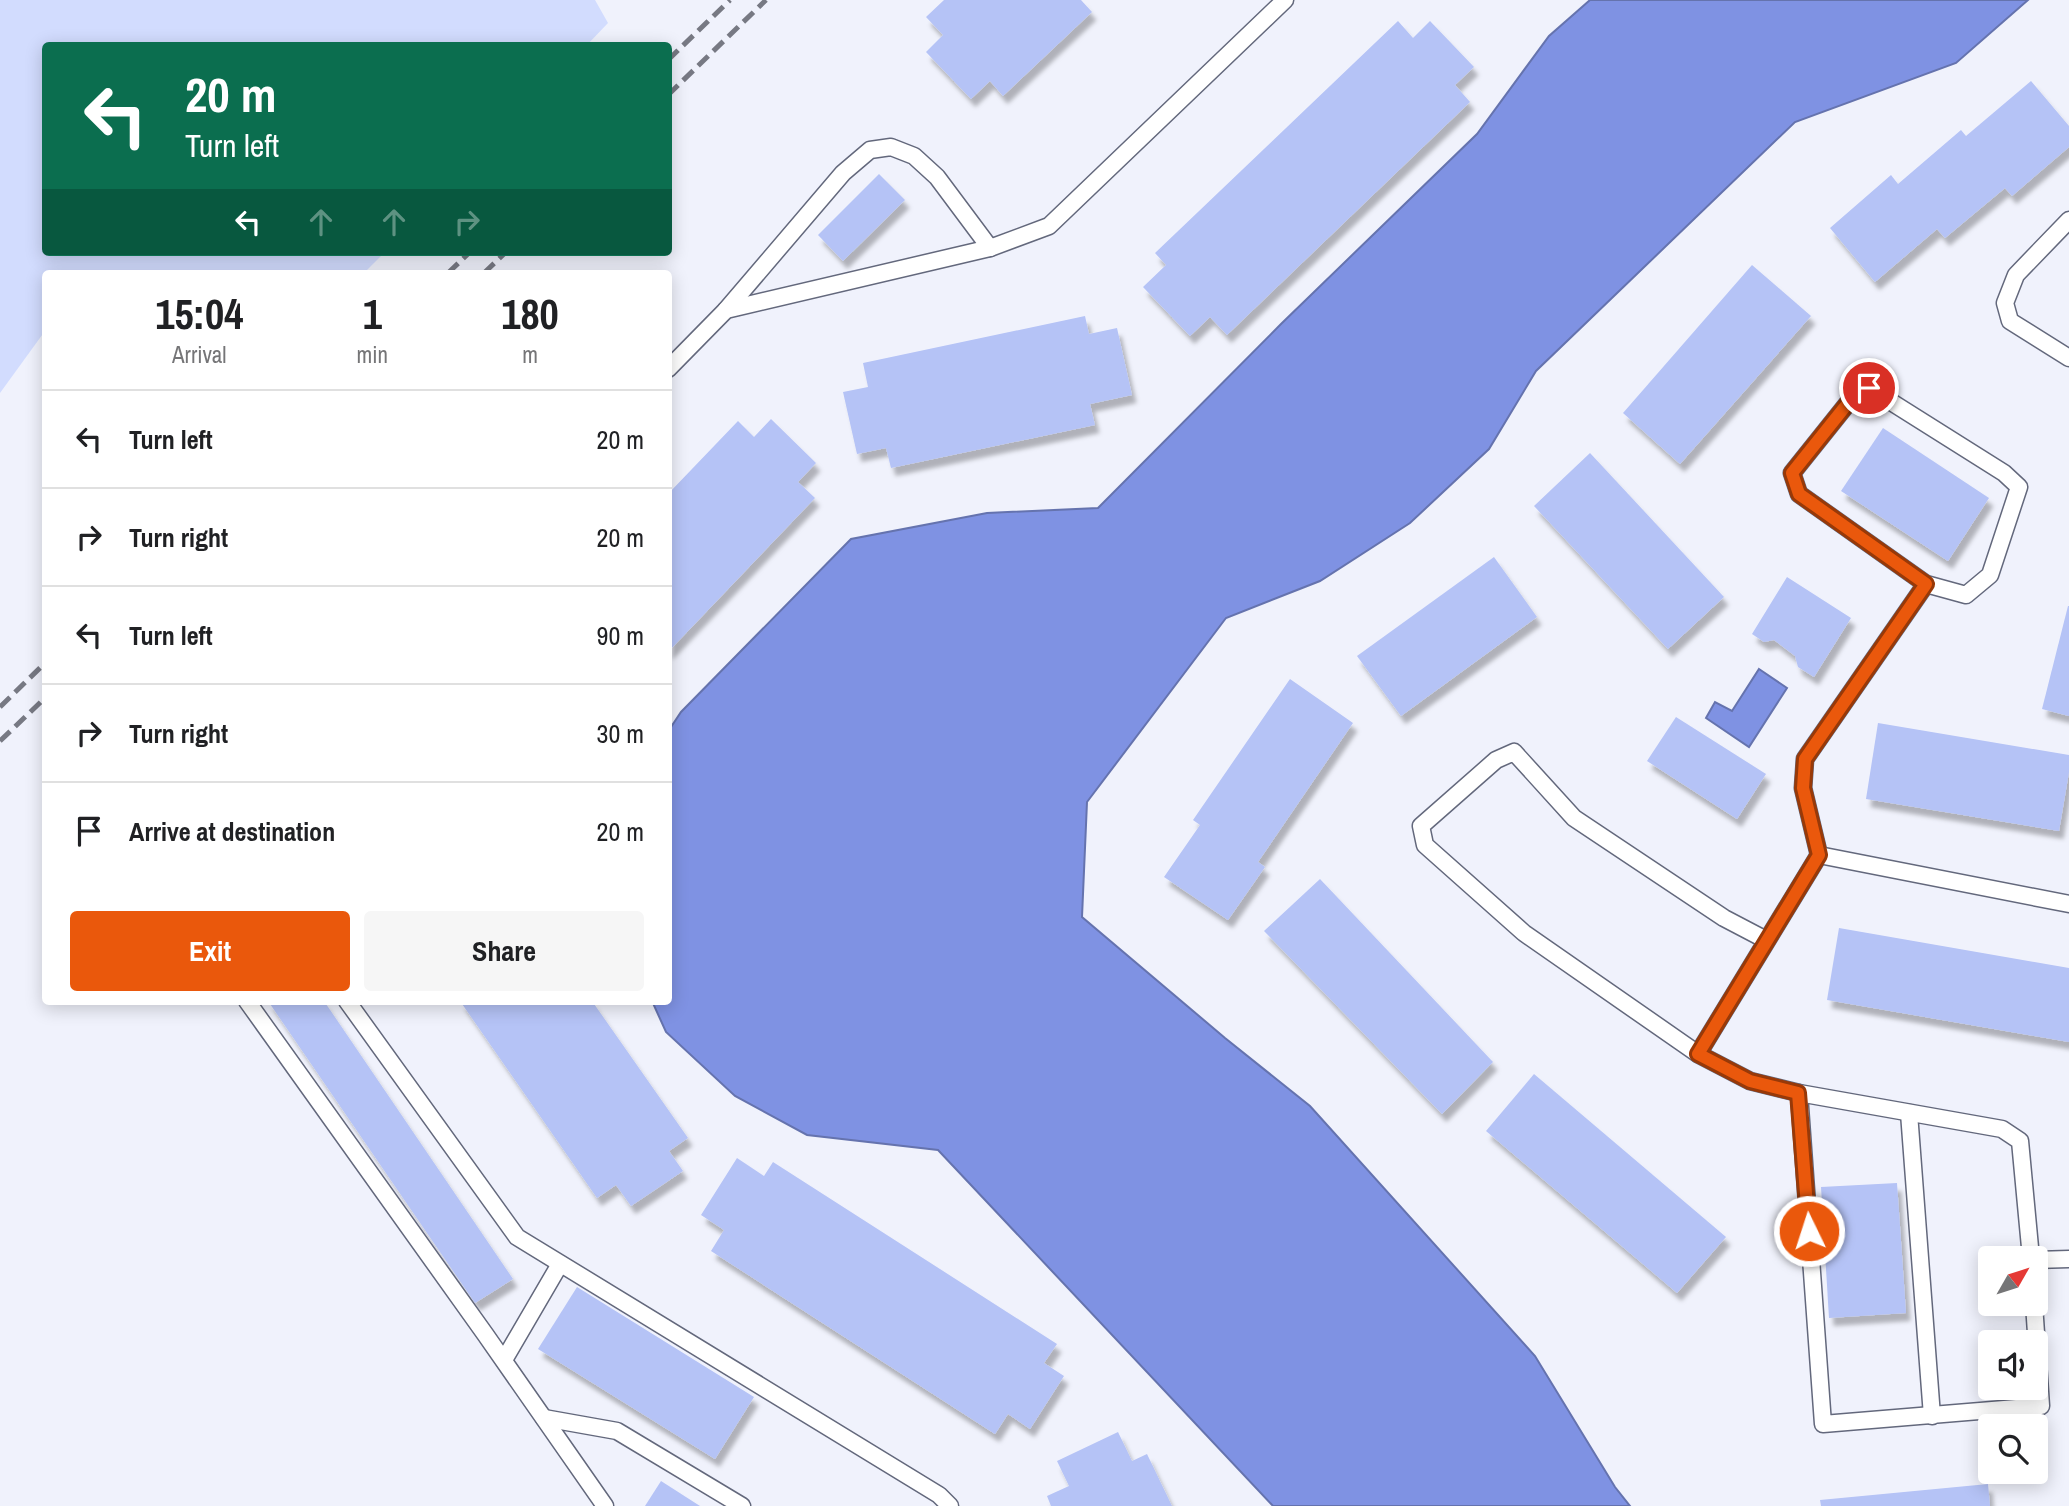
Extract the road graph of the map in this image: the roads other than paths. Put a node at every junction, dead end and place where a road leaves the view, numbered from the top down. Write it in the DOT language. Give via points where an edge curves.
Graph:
graph roads {
  1 [pos="1284,0"];
  2 [pos="2069,220"];
  3 [pos="990,248"];
  4 [pos="726,310"];
  5 [pos="2069,358"];
  6 [pos="672,365"];
  7 [pos="1926,584"];
  8 [pos="1819,855"];
  9 [pos="2069,904"];
  10 [pos="1766,940"];
  11 [pos="250,1005"];
  12 [pos="350,1005"];
  13 [pos="1698,1054"];
  14 [pos="1798,1093"];
  15 [pos="1909,1113"];
  16 [pos="2032,1246"];
  17 [pos="2048,1259"];
  18 [pos="2069,1259"];
  19 [pos="560,1264"];
  20 [pos="2035,1316"];
  21 [pos="504,1360"];
  22 [pos="1932,1416"];
  23 [pos="544,1418"];
  24 [pos="605,1506"];
  25 [pos="742,1506"];
  26 [pos="950,1506"];
  1 -- 3 [label="lane" via="1049,226"];
  2 -- 5 [label="lane" via="2016,275 2005,303 2010,321"];
  3 -- 4 [label="lane"];
  3 -- 4 [label="lane" via="936,177 914,156 891,147 870,150 843,173"];
  4 -- 6 [label="lane"];
  7 -- 7 [label="lane" via="1966,595 1990,575 2019,487 1869,388 1852,398 1792,473 1799,494"];
  7 -- 8 [label="lane" via="1805,759 1803,788"];
  8 -- 9 [label="lane"];
  8 -- 10 [label="lane"];
  10 -- 13 [label="lane"];
  10 -- 13 [label="lane" via="1724,918 1574,818 1514,752 1496,761 1421,826 1425,845 1524,933"];
  11 -- 21 [label="lane"];
  12 -- 19 [label="lane" via="517,1237"];
  13 -- 14 [label="lane" via="1750,1081"];
  14 -- 15 [label="lane"];
  14 -- 22 [label="lane" via="1823,1424"];
  15 -- 16 [label="lane" via="2002,1129 2020,1141"];
  15 -- 22 [label="lane"];
  17 -- 18 [label="lane"];
  19 -- 21 [label="lane"];
  19 -- 26 [label="lane" via="939,1495"];
  20 -- 22 [label="lane" via="2041,1406"];
  21 -- 23 [label="lane"];
  23 -- 24 [label="lane"];
  23 -- 25 [label="lane" via="617,1431"];
}
